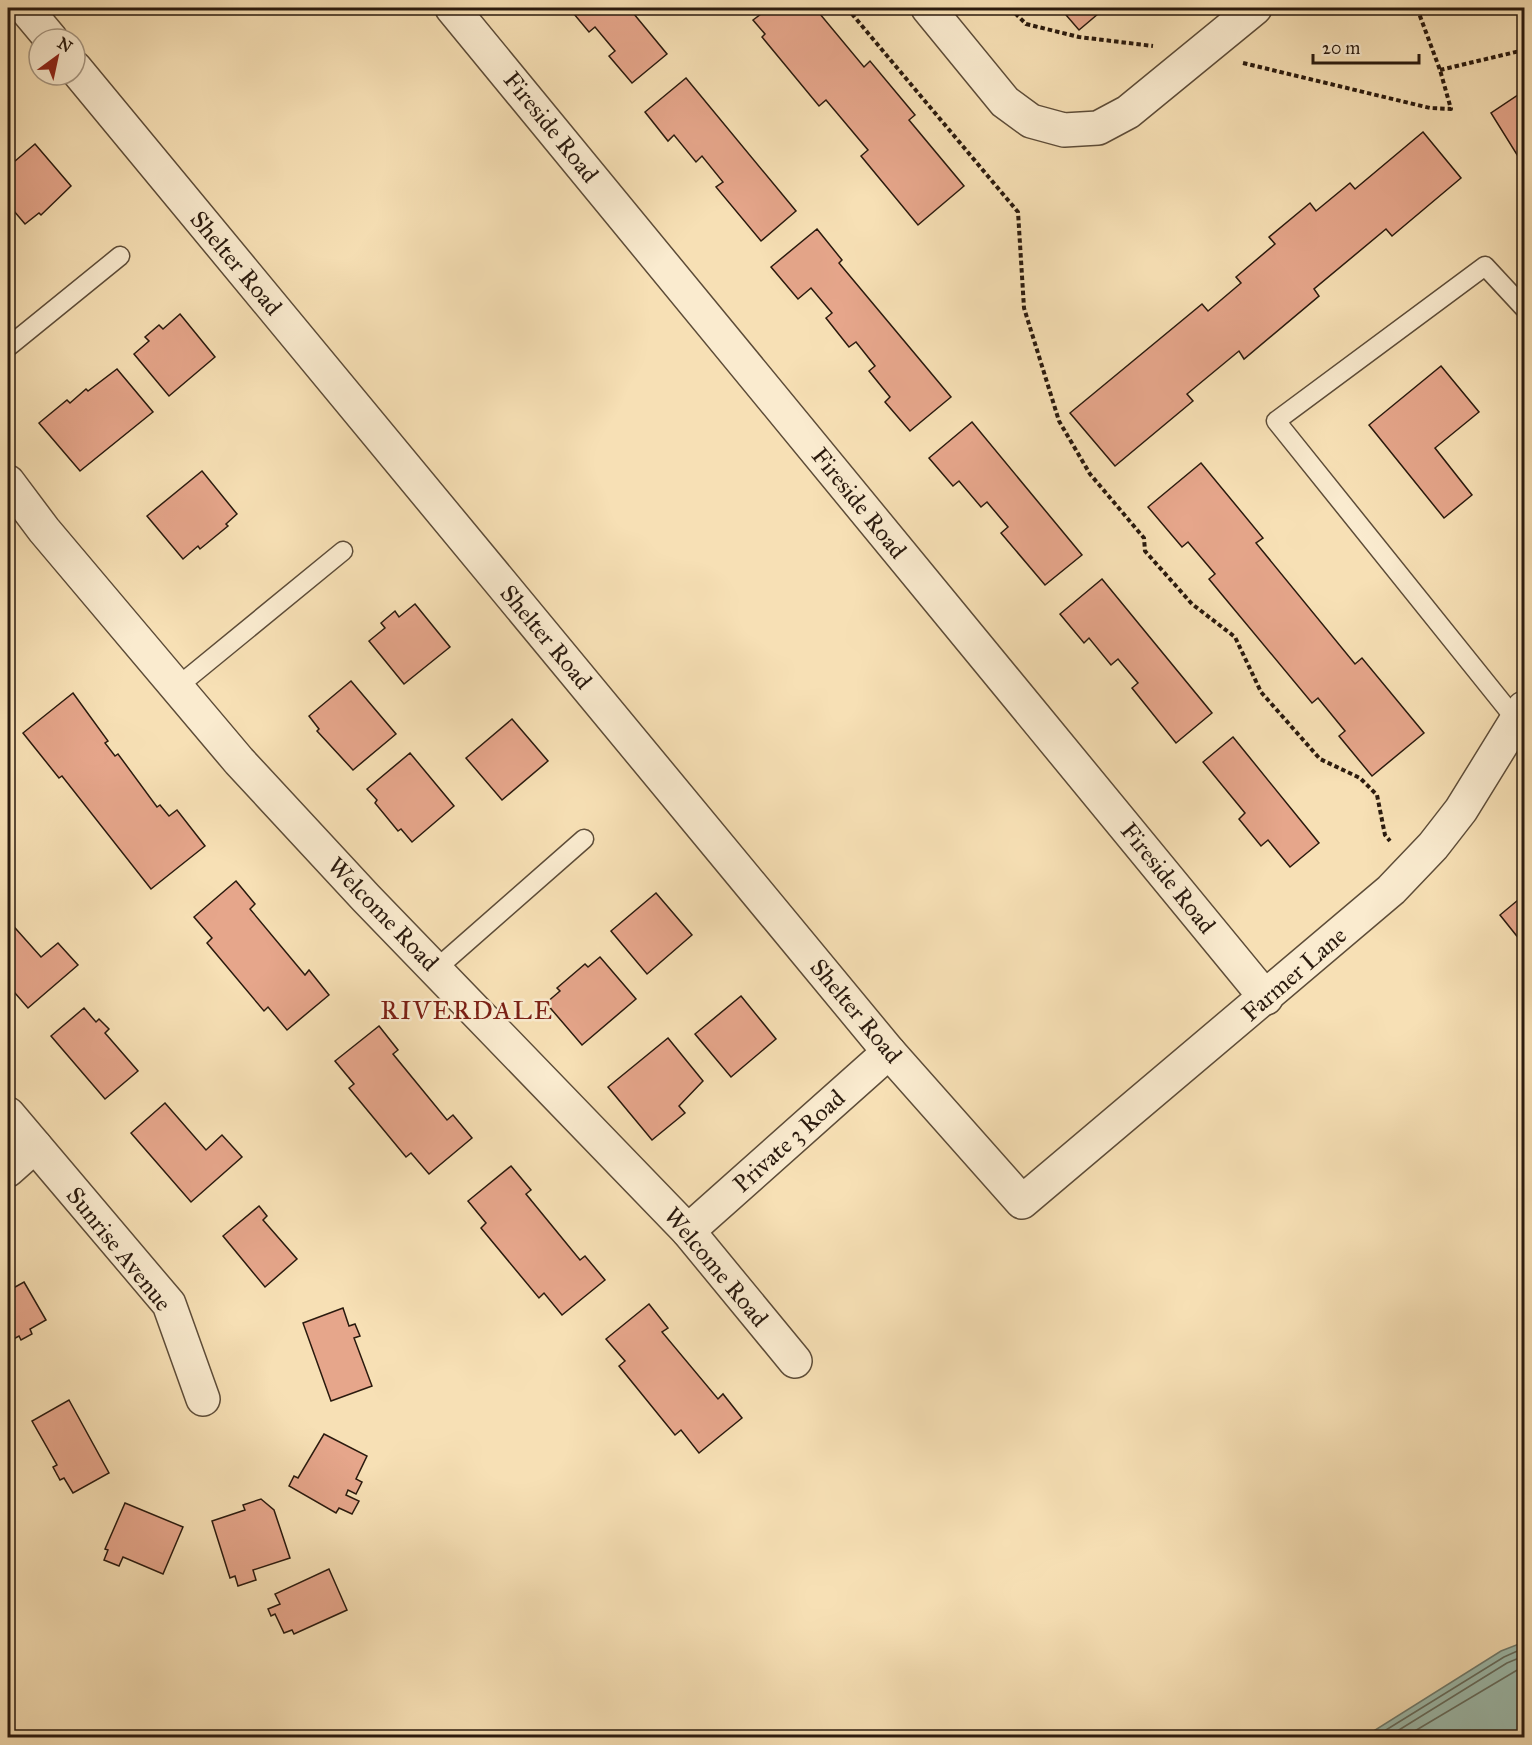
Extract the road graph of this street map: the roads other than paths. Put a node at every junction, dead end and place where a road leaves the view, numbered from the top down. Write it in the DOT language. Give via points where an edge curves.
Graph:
graph roads {
  1 [pos="25,8"];
  2 [pos="452,8"];
  3 [pos="928,8"];
  4 [pos="1255,8"];
  5 [pos="41,27"];
  6 [pos="87,83"];
  7 [pos="120,256"];
  8 [pos="1524,308"];
  9 [pos="8,347"];
  10 [pos="8,482"];
  11 [pos="343,551"];
  12 [pos="177,687"];
  13 [pos="1522,720"];
  14 [pos="584,839"];
  15 [pos="436,969"];
  16 [pos="1266,998"];
  17 [pos="889,1052"];
  18 [pos="8,1114"];
  19 [pos="35,1146"];
  20 [pos="8,1170"];
  21 [pos="1022,1202"];
  22 [pos="688,1231"];
  23 [pos="795,1361"];
  24 [pos="203,1399"];
  1 -- 5 [label="street"];
  2 -- 16 [label="street, Fireside Road"];
  3 -- 4 [label="street" via="1005,102 1031,122 1064,130 1098,128 1128,112"];
  6 -- 17 [label="street, Shelter Road"];
  7 -- 9 [label="lane"];
  8 -- 13 [label="lane" via="1485,266 1276,421"];
  10 -- 12 [label="street, Welcome Road"];
  11 -- 12 [label="lane"];
  12 -- 15 [label="street, Welcome Road" via="239,761"];
  13 -- 16 [label="street, Farmer Lane" via="1461,810 1408,872"];
  14 -- 15 [label="lane"];
  15 -- 22 [label="street, Welcome Road"];
  16 -- 21 [label="street, Farmer Lane"];
  17 -- 21 [label="street, Shelter Road"];
  17 -- 22 [label="street, Private 3 Road"];
  18 -- 19 [label="street, Sunrise Avenue"];
  19 -- 20 [label="street"];
  19 -- 24 [label="street, Sunrise Avenue" via="169,1304"];
  22 -- 23 [label="street, Welcome Road"];
}
